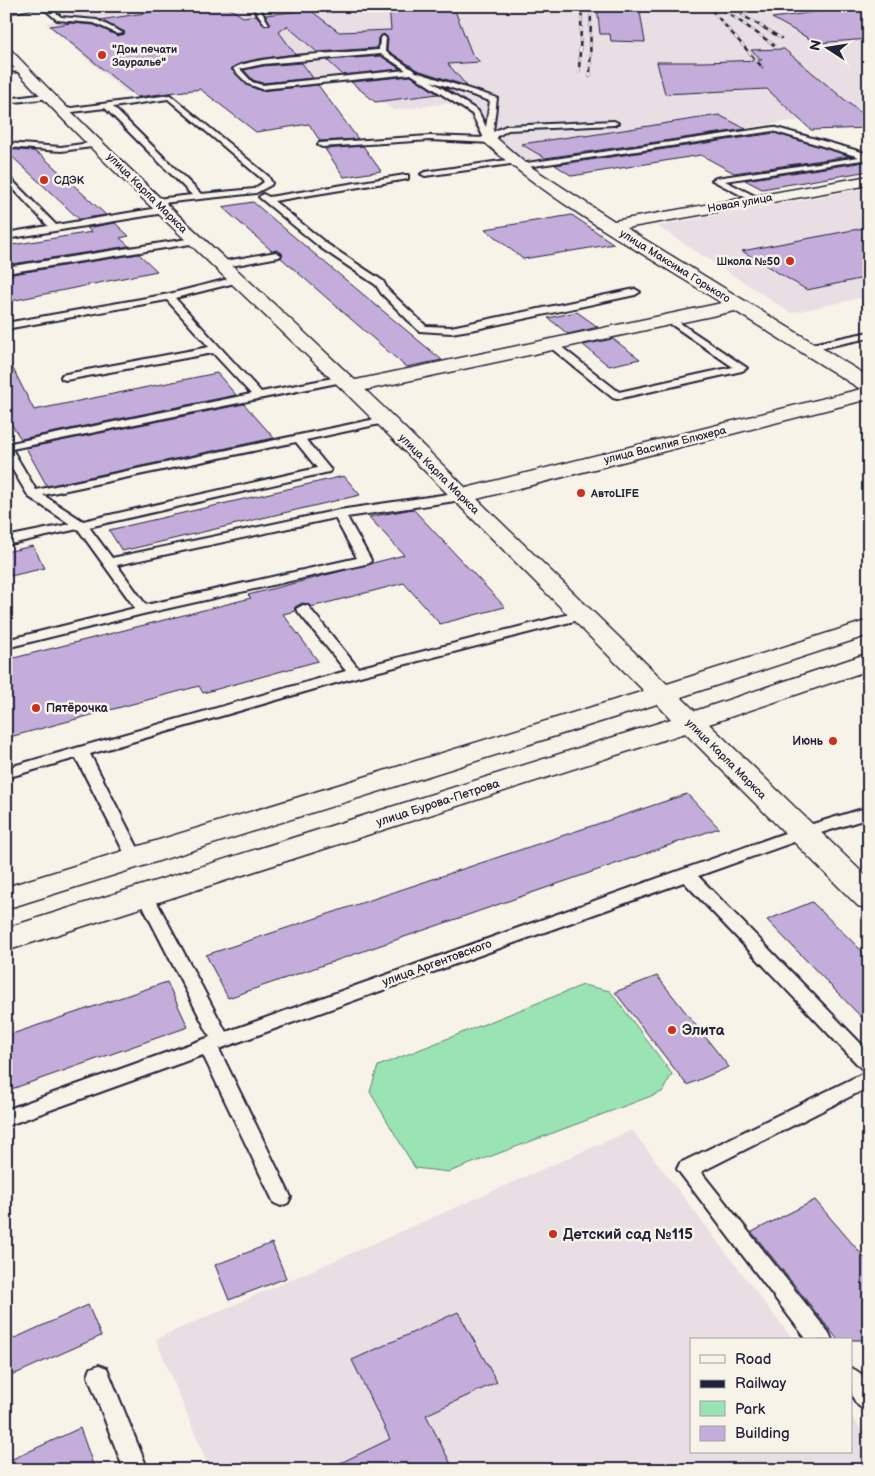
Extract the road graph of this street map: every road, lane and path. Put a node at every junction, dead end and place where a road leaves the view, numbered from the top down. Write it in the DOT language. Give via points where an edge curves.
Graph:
graph roads {
  1 [pos="31,6"];
  2 [pos="44,6"];
  3 [pos="255,6"];
  4 [pos="6,11"];
  5 [pos="267,23"];
  6 [pos="120,33"];
  7 [pos="383,38"];
  8 [pos="382,52"];
  9 [pos="12,63"];
  10 [pos="411,72"];
  11 [pos="47,96"];
  12 [pos="6,101"];
  13 [pos="107,106"];
  14 [pos="64,111"];
  15 [pos="614,123"];
  16 [pos="490,140"];
  17 [pos="97,144"];
  18 [pos="6,145"];
  19 [pos="322,145"];
  20 [pos="869,157"];
  21 [pos="517,163"];
  22 [pos="425,174"];
  23 [pos="6,176"];
  24 [pos="405,177"];
  25 [pos="869,180"];
  26 [pos="256,191"];
  27 [pos="200,196"];
  28 [pos="267,200"];
  29 [pos="756,200"];
  30 [pos="160,206"];
  31 [pos="611,226"];
  32 [pos="54,228"];
  33 [pos="6,236"];
  34 [pos="194,241"];
  35 [pos="324,246"];
  36 [pos="309,249"];
  37 [pos="276,255"];
  38 [pos="220,265"];
  39 [pos="6,270"];
  40 [pos="236,280"];
  41 [pos="635,292"];
  42 [pos="168,297"];
  43 [pos="736,305"];
  44 [pos="668,318"];
  45 [pos="6,326"];
  46 [pos="869,335"];
  47 [pos="551,344"];
  48 [pos="807,348"];
  49 [pos="216,349"];
  50 [pos="66,377"];
  51 [pos="347,383"];
  52 [pos="869,386"];
  53 [pos="869,393"];
  54 [pos="258,396"];
  55 [pos="384,420"];
  56 [pos="298,437"];
  57 [pos="6,448"];
  58 [pos="33,494"];
  59 [pos="462,496"];
  60 [pos="339,514"];
  61 [pos="81,525"];
  62 [pos="6,541"];
  63 [pos="108,563"];
  64 [pos="303,609"];
  65 [pos="143,610"];
  66 [pos="581,615"];
  67 [pos="869,627"];
  68 [pos="6,644"];
  69 [pos="869,662"];
  70 [pos="355,673"];
  71 [pos="662,694"];
  72 [pos="688,722"];
  73 [pos="81,752"];
  74 [pos="6,773"];
  75 [pos="869,812"];
  76 [pos="802,833"];
  77 [pos="135,858"];
  78 [pos="686,874"];
  79 [pos="146,897"];
  80 [pos="6,898"];
  81 [pos="869,898"];
  82 [pos="6,940"];
  83 [pos="214,1043"];
  84 [pos="869,1064"];
  85 [pos="869,1078"];
  86 [pos="6,1118"];
  87 [pos="280,1197"];
  88 [pos="819,1338"];
  89 [pos="99,1376"];
  90 [pos="852,1380"];
  91 [pos="869,1401"];
  92 [pos="136,1470"];
  1 -- 4 [label="main road"];
  2 -- 6 [label="lane" via="59,19 95,21"];
  3 -- 5 [label="lane"];
  7 -- 8 [label="lane"];
  8 -- 10 [label="lane"];
  8 -- 10 [label="lane" via="262,62 236,69 250,83 262,87"];
  9 -- 11 [label="main road, улица Карла Маркса"];
  10 -- 16 [label="lane" via="475,113"];
  10 -- 16 [label="lane" via="494,100"];
  11 -- 12 [label="lane"];
  11 -- 14 [label="main road, улица Карла Маркса"];
  13 -- 14 [label="lane"];
  13 -- 26 [label="lane" via="170,97 265,178 268,183"];
  13 -- 27 [label="lane"];
  14 -- 17 [label="main road, улица Карла Маркса"];
  15 -- 16 [label="lane" via="506,128"];
  16 -- 19 [label="lane" via="430,138"];
  16 -- 21 [label="main road, улица Максима Горького"];
  17 -- 18 [label="lane" via="62,149"];
  17 -- 30 [label="main road, улица Карла Маркса"];
  20 -- 21 [label="lane" via="773,129"];
  20 -- 29 [label="lane" via="716,180"];
  21 -- 22 [label="lane"];
  21 -- 31 [label="main road, улица Максима Горького"];
  23 -- 32 [label="lane"];
  24 -- 28 [label="lane"];
  25 -- 29 [label="main road, Новая улица"];
  26 -- 27 [label="lane"];
  26 -- 28 [label="lane"];
  27 -- 30 [label="lane"];
  28 -- 35 [label="lane"];
  29 -- 31 [label="main road, Новая улица"];
  30 -- 32 [label="lane"];
  30 -- 34 [label="main road, улица Карла Маркса"];
  31 -- 43 [label="main road, улица Максима Горького"];
  32 -- 33 [label="lane"];
  34 -- 38 [label="main road, улица Карла Маркса"];
  34 -- 39 [label="lane"];
  35 -- 36 [label="lane"];
  35 -- 41 [label="lane" via="380,283 384,291 423,329 480,329"];
  37 -- 38 [label="lane"];
  38 -- 40 [label="main road, улица Карла Маркса"];
  40 -- 42 [label="lane"];
  40 -- 51 [label="main road, улица Карла Маркса"];
  42 -- 45 [label="lane"];
  42 -- 49 [label="lane"];
  43 -- 44 [label="main road"];
  43 -- 48 [label="main road, улица Максима Горького"];
  44 -- 47 [label="main road"];
  44 -- 47 [label="lane" via="742,368 617,396"];
  46 -- 48 [label="lane"];
  47 -- 51 [label="main road" via="506,350"];
  48 -- 52 [label="main road, улица Максима Горького"];
  49 -- 50 [label="lane"];
  49 -- 54 [label="lane"];
  51 -- 54 [label="lane"];
  51 -- 55 [label="main road, улица Карла Маркса"];
  53 -- 59 [label="main road, улица Василия Блюхера"];
  54 -- 57 [label="lane"];
  55 -- 56 [label="lane"];
  55 -- 59 [label="main road, улица Карла Маркса"];
  56 -- 58 [label="lane"];
  56 -- 61 [label="lane" via="325,470"];
  57 -- 58 [label="lane"];
  58 -- 61 [label="lane"];
  59 -- 60 [label="lane"];
  59 -- 66 [label="main road, улица Карла Маркса"];
  60 -- 63 [label="lane"];
  60 -- 65 [label="lane" via="364,560 281,582"];
  61 -- 62 [label="lane"];
  61 -- 63 [label="lane"];
  63 -- 65 [label="lane"];
  64 -- 70 [label="lane"];
  65 -- 68 [label="lane"];
  66 -- 70 [label="lane"];
  66 -- 71 [label="main road, улица Карла Маркса"];
  67 -- 71 [label="main road"];
  69 -- 72 [label="main road, улица Бурова-Петрова"];
  70 -- 73 [label="lane"];
  71 -- 72 [label="main road, улица Карла Маркса"];
  71 -- 77 [label="main road"];
  72 -- 76 [label="main road, улица Карла Маркса"];
  72 -- 79 [label="main road, улица Бурова-Петрова"];
  73 -- 74 [label="lane"];
  73 -- 77 [label="lane"];
  75 -- 76 [label="lane, улица Аргентовского"];
  76 -- 78 [label="lane, улица Аргентовского"];
  76 -- 81 [label="main road, улица Карла Маркса"];
  77 -- 80 [label="main road"];
  78 -- 83 [label="lane, улица Аргентовского"];
  78 -- 84 [label="lane"];
  79 -- 82 [label="main road, улица Бурова-Петрова"];
  79 -- 83 [label="lane"];
  83 -- 86 [label="lane, улица Аргентовского"];
  83 -- 87 [label="lane"];
  85 -- 88 [label="lane" via="688,1169"];
  89 -- 92 [label="lane"];
  90 -- 91 [label="lane"];
}
